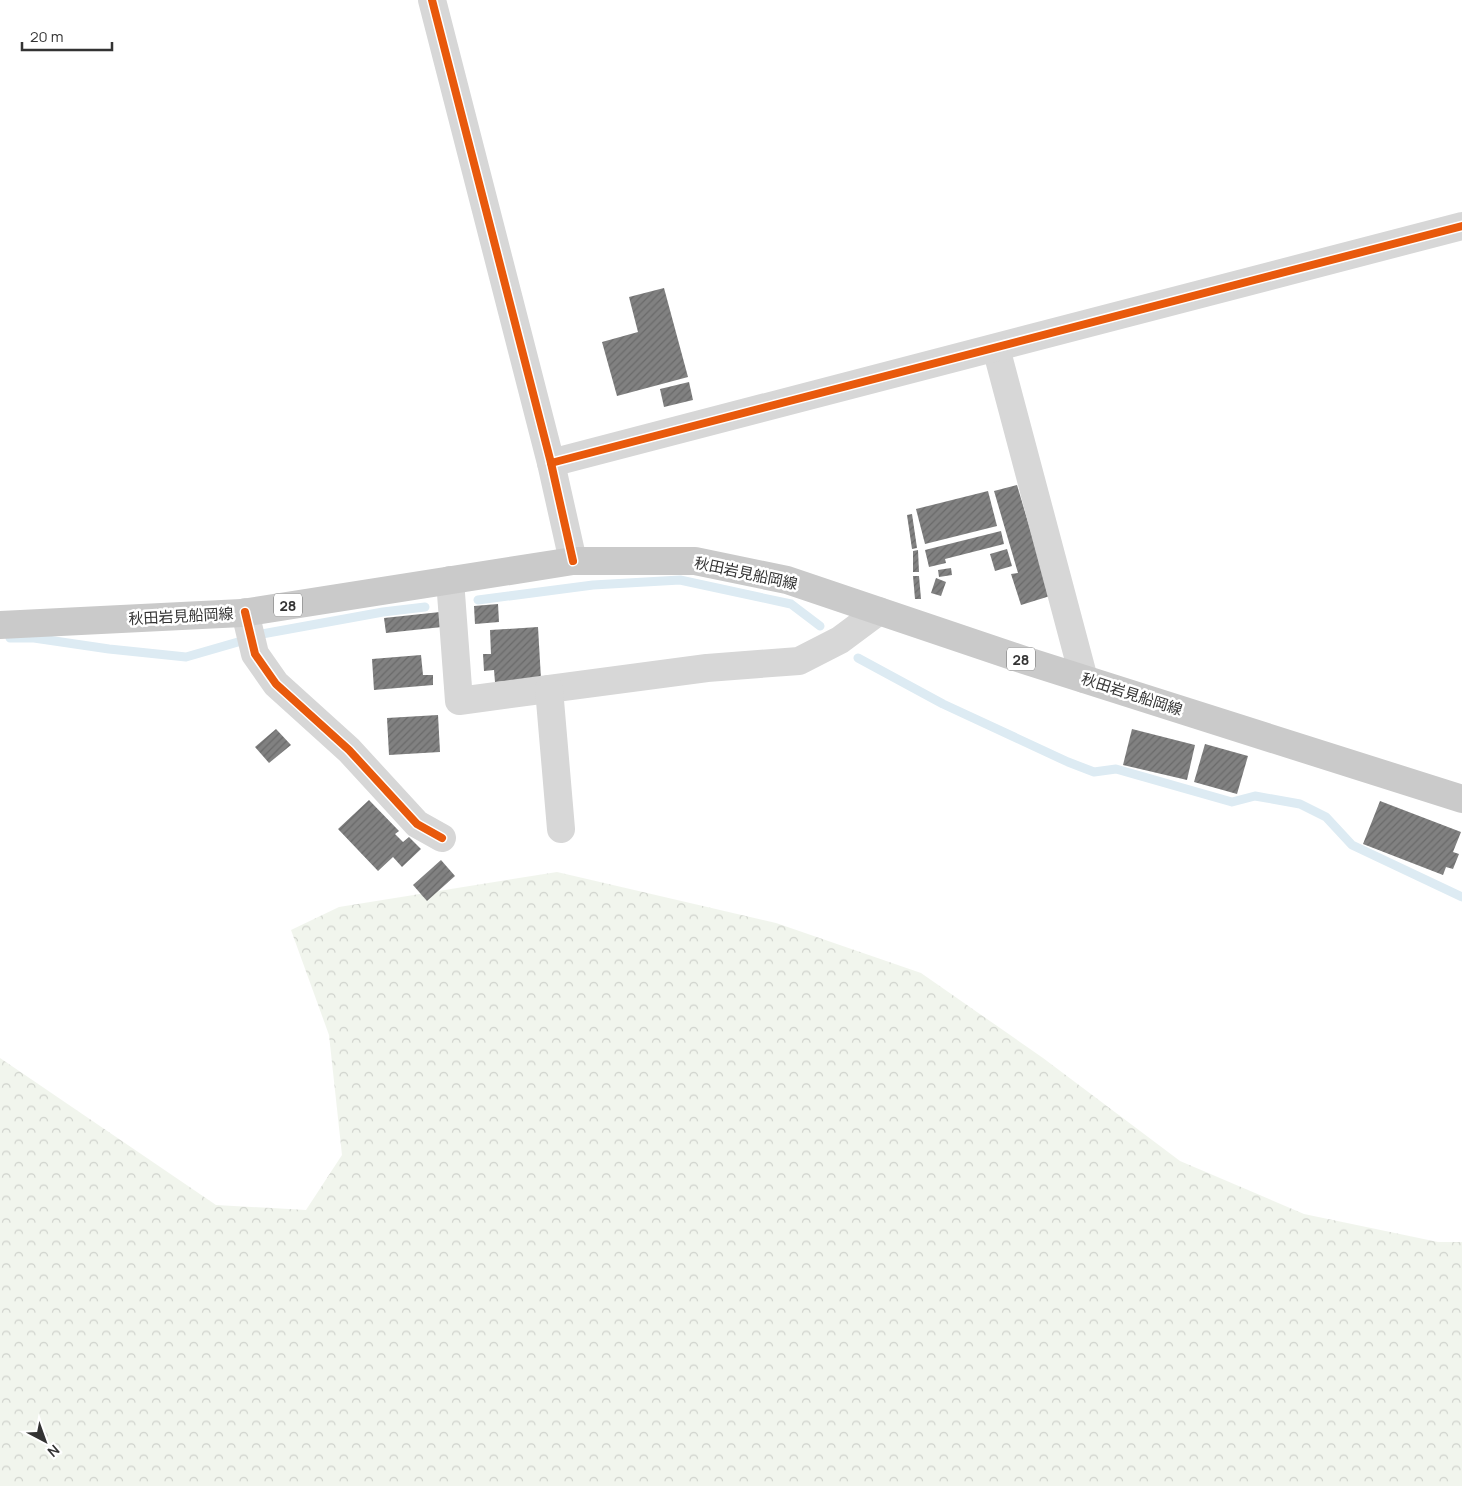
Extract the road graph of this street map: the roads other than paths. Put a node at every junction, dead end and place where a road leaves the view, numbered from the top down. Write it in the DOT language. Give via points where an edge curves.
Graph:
graph roads {
  1 [pos="432,0"];
  2 [pos="1462,226"];
  3 [pos="996,348"];
  4 [pos="551,463"];
  5 [pos="573,560"];
  6 [pos="450,580"];
  7 [pos="878,610"];
  8 [pos="245,612"];
  9 [pos="0,625"];
  10 [pos="1084,679"];
  11 [pos="549,689"];
  12 [pos="1462,799"];
  13 [pos="561,829"];
  14 [pos="442,838"];
  1 -- 4 [label="street"];
  2 -- 3 [label="street"];
  3 -- 4 [label="street"];
  3 -- 10 [label="street"];
  4 -- 5 [label="street"];
  5 -- 6 [label="main road, 秋田岩見船岡線 / 28"];
  5 -- 7 [label="main road, 秋田岩見船岡線 / 28" via="695,560 787,580"];
  6 -- 8 [label="main road, 秋田岩見船岡線 / 28"];
  6 -- 11 [label="street" via="459,701"];
  7 -- 10 [label="main road, 秋田岩見船岡線 / 28"];
  7 -- 11 [label="street" via="840,640 798,661 706,668"];
  8 -- 9 [label="main road, 秋田岩見船岡線 / 28"];
  8 -- 14 [label="street" via="255,654 276,684 349,750 417,824"];
  10 -- 12 [label="main road, 秋田岩見船岡線 / 28"];
  11 -- 13 [label="street"];
}
